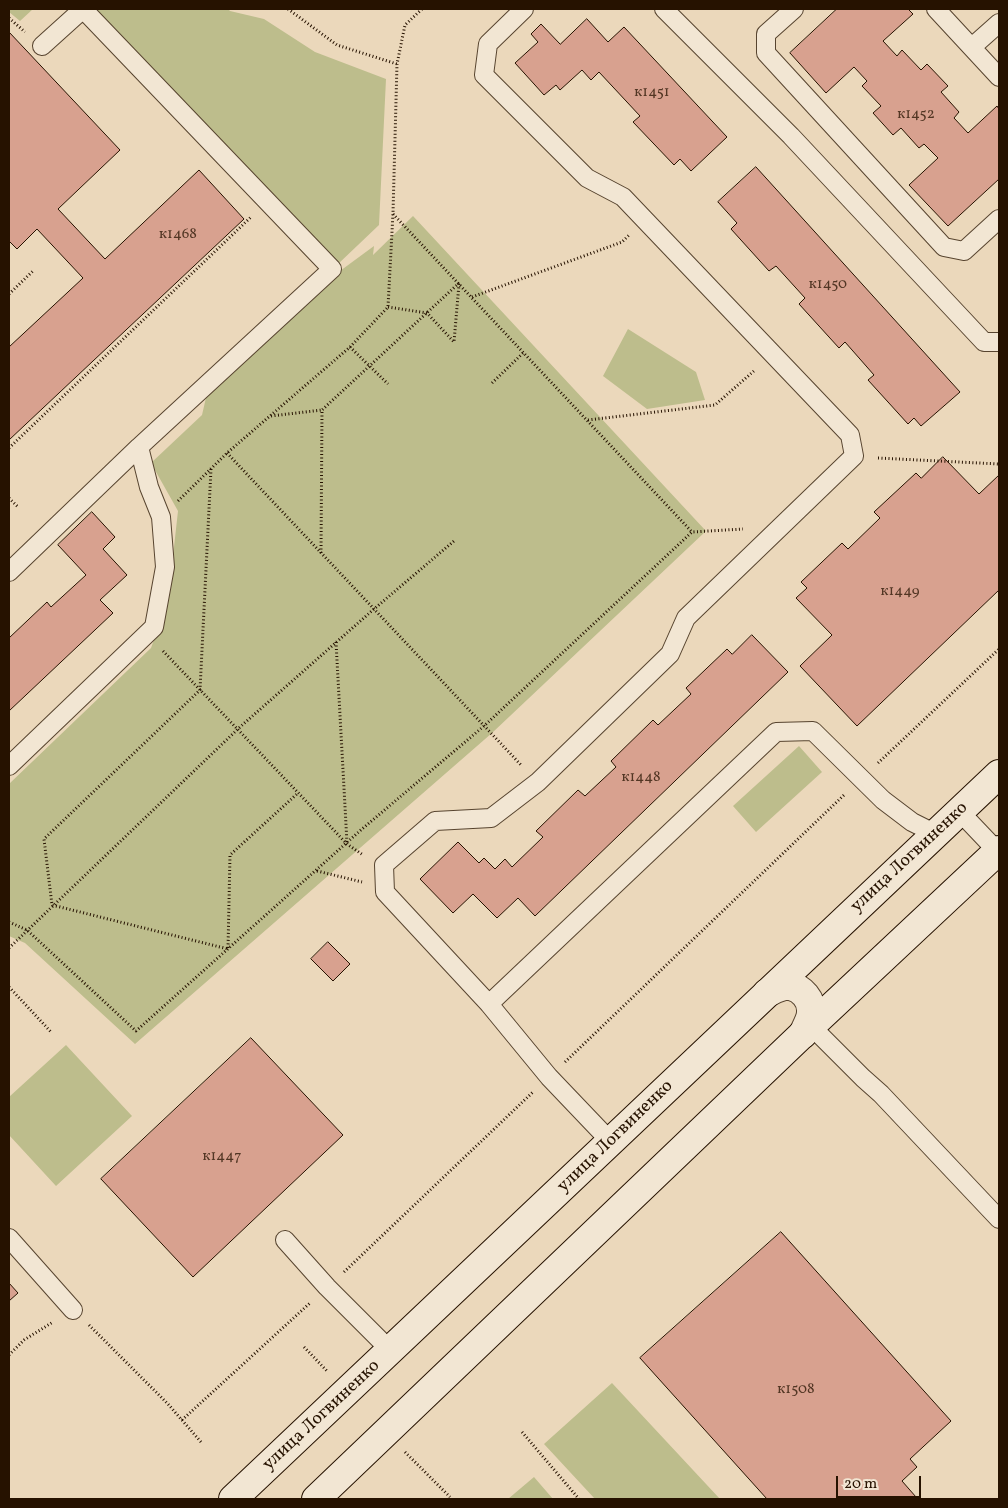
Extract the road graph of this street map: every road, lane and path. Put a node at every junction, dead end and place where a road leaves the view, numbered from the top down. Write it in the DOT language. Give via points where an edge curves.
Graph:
graph roads {
  1 [pos="83,9"];
  2 [pos="288,9"];
  3 [pos="524,9"];
  4 [pos="664,9"];
  5 [pos="794,9"];
  6 [pos="936,9"];
  7 [pos="999,23"];
  8 [pos="42,46"];
  9 [pos="972,47"];
  10 [pos="397,64"];
  11 [pos="999,77"];
  12 [pos="268,201"];
  13 [pos="393,214"];
  14 [pos="645,219"];
  15 [pos="999,219"];
  16 [pos="34,270"];
  17 [pos="459,283"];
  18 [pos="9,294"];
  19 [pos="472,297"];
  20 [pos="388,307"];
  21 [pos="428,313"];
  22 [pos="999,342"];
  23 [pos="350,347"];
  24 [pos="523,354"];
  25 [pos="773,354"];
  26 [pos="369,366"];
  27 [pos="492,383"];
  28 [pos="388,384"];
  29 [pos="322,410"];
  30 [pos="270,416"];
  31 [pos="587,420"];
  32 [pos="140,447"];
  33 [pos="9,448"];
  34 [pos="227,453"];
  35 [pos="854,456"];
  36 [pos="999,464"];
  37 [pos="211,469"];
  38 [pos="9,498"];
  39 [pos="18,507"];
  40 [pos="780,527"];
  41 [pos="692,532"];
  42 [pos="454,541"];
  43 [pos="321,554"];
  44 [pos="9,572"];
  45 [pos="374,608"];
  46 [pos="146,634"];
  47 [pos="336,642"];
  48 [pos="999,649"];
  49 [pos="200,690"];
  50 [pos="484,726"];
  51 [pos="237,730"];
  52 [pos="9,766"];
  53 [pos="999,774"];
  54 [pos="861,779"];
  55 [pos="538,782"];
  56 [pos="298,793"];
  57 [pos="960,812"];
  58 [pos="936,834"];
  59 [pos="347,844"];
  60 [pos="999,851"];
  61 [pos="384,870"];
  62 [pos="316,871"];
  63 [pos="385,888"];
  64 [pos="52,905"];
  65 [pos="9,922"];
  66 [pos="27,930"];
  67 [pos="9,948"];
  68 [pos="228,949"];
  69 [pos="9,987"];
  70 [pos="767,994"];
  71 [pos="489,1004"];
  72 [pos="807,1030"];
  73 [pos="52,1033"];
  74 [pos="549,1077"];
  75 [pos="610,1142"];
  76 [pos="999,1219"];
  77 [pos="9,1238"];
  78 [pos="285,1240"];
  79 [pos="327,1287"];
  80 [pos="73,1310"];
  81 [pos="391,1351"];
  82 [pos="9,1355"];
  83 [pos="182,1420"];
  84 [pos="522,1432"];
  85 [pos="201,1442"];
  86 [pos="233,1499"];
  87 [pos="316,1499"];
  88 [pos="579,1499"];
  1 -- 8 [label="lane"];
  1 -- 12 [label="lane"];
  2 -- 10 [label="path" via="337,45"];
  3 -- 14 [label="lane" via="488,44 484,75 587,178 623,197"];
  4 -- 22 [label="lane" via="791,136 984,342"];
  5 -- 15 [label="lane" via="766,34 766,53 944,246 964,251"];
  6 -- 9 [label="lane"];
  7 -- 9 [label="lane"];
  9 -- 11 [label="lane"];
  12 -- 32 [label="lane" via="332,269"];
  12 -- 33 [label="path"];
  13 -- 17 [label="path"];
  14 -- 19 [label="path" via="622,242"];
  14 -- 25 [label="lane"];
  16 -- 18 [label="path"];
  17 -- 19 [label="path"];
  17 -- 21 [label="path"];
  17 -- 21 [label="path" via="454,342"];
  19 -- 24 [label="path"];
  20 -- 21 [label="path"];
  21 -- 26 [label="path"];
  23 -- 26 [label="path"];
  24 -- 27 [label="path"];
  24 -- 31 [label="path"];
  25 -- 31 [label="path" via="715,405"];
  25 -- 35 [label="lane" via="850,435"];
  26 -- 28 [label="path"];
  26 -- 29 [label="path"];
  29 -- 30 [label="path"];
  29 -- 43 [label="path"];
  31 -- 41 [label="path"];
  32 -- 44 [label="lane"];
  32 -- 46 [label="lane" via="149,487 161,517 165,567 154,627"];
  34 -- 43 [label="path"];
  35 -- 36 [label="path"];
  35 -- 40 [label="lane"];
  37 -- 49 [label="path"];
  38 -- 39 [label="path"];
  40 -- 41 [label="path"];
  40 -- 55 [label="lane" via="686,618 670,654"];
  41 -- 50 [label="path"];
  42 -- 45 [label="path"];
  43 -- 45 [label="path"];
  45 -- 47 [label="path"];
  45 -- 50 [label="path"];
  46 -- 49 [label="path"];
  46 -- 52 [label="lane"];
  47 -- 51 [label="path"];
  47 -- 59 [label="path"];
  48 -- 54 [label="path"];
  49 -- 51 [label="path"];
  49 -- 64 [label="path" via="44,839"];
  50 -- 55 [label="path"];
  50 -- 59 [label="path"];
  51 -- 56 [label="path"];
  51 -- 64 [label="path"];
  53 -- 57 [label="main road, улица Логвиненко"];
  54 -- 58 [label="lane" via="912,822"];
  54 -- 71 [label="lane" via="813,731 776,732"];
  54 -- 74 [label="path"];
  55 -- 61 [label="lane" via="491,818 435,821 384,865"];
  56 -- 59 [label="path"];
  56 -- 68 [label="path" via="230,855"];
  57 -- 58 [label="main road, улица Логвиненко"];
  57 -- 60 [label="lane"];
  58 -- 70 [label="main road, улица Логвиненко"];
  59 -- 61 [label="path"];
  59 -- 62 [label="path"];
  60 -- 72 [label="main road"];
  61 -- 63 [label="lane"];
  62 -- 63 [label="path"];
  62 -- 68 [label="path"];
  63 -- 71 [label="lane" via="385,892"];
  64 -- 66 [label="path"];
  64 -- 68 [label="path"];
  65 -- 66 [label="path"];
  66 -- 67 [label="path"];
  66 -- 68 [label="path" via="136,1031"];
  69 -- 73 [label="path"];
  70 -- 72 [label="main road" via="780,987 791,986 802,991 811,1003"];
  70 -- 75 [label="main road, улица Логвиненко"];
  71 -- 74 [label="lane"];
  72 -- 76 [label="lane" via="881,1094"];
  72 -- 87 [label="main road"];
  74 -- 75 [label="lane"];
  74 -- 79 [label="path"];
  75 -- 81 [label="main road, улица Логвиненко"];
  77 -- 80 [label="lane"];
  78 -- 79 [label="lane"];
  79 -- 81 [label="lane"];
  79 -- 83 [label="path"];
  80 -- 82 [label="path" via="24,1340"];
  80 -- 83 [label="path"];
  81 -- 86 [label="main road, улица Логвиненко"];
  83 -- 85 [label="path"];
  84 -- 88 [label="path"];
}
